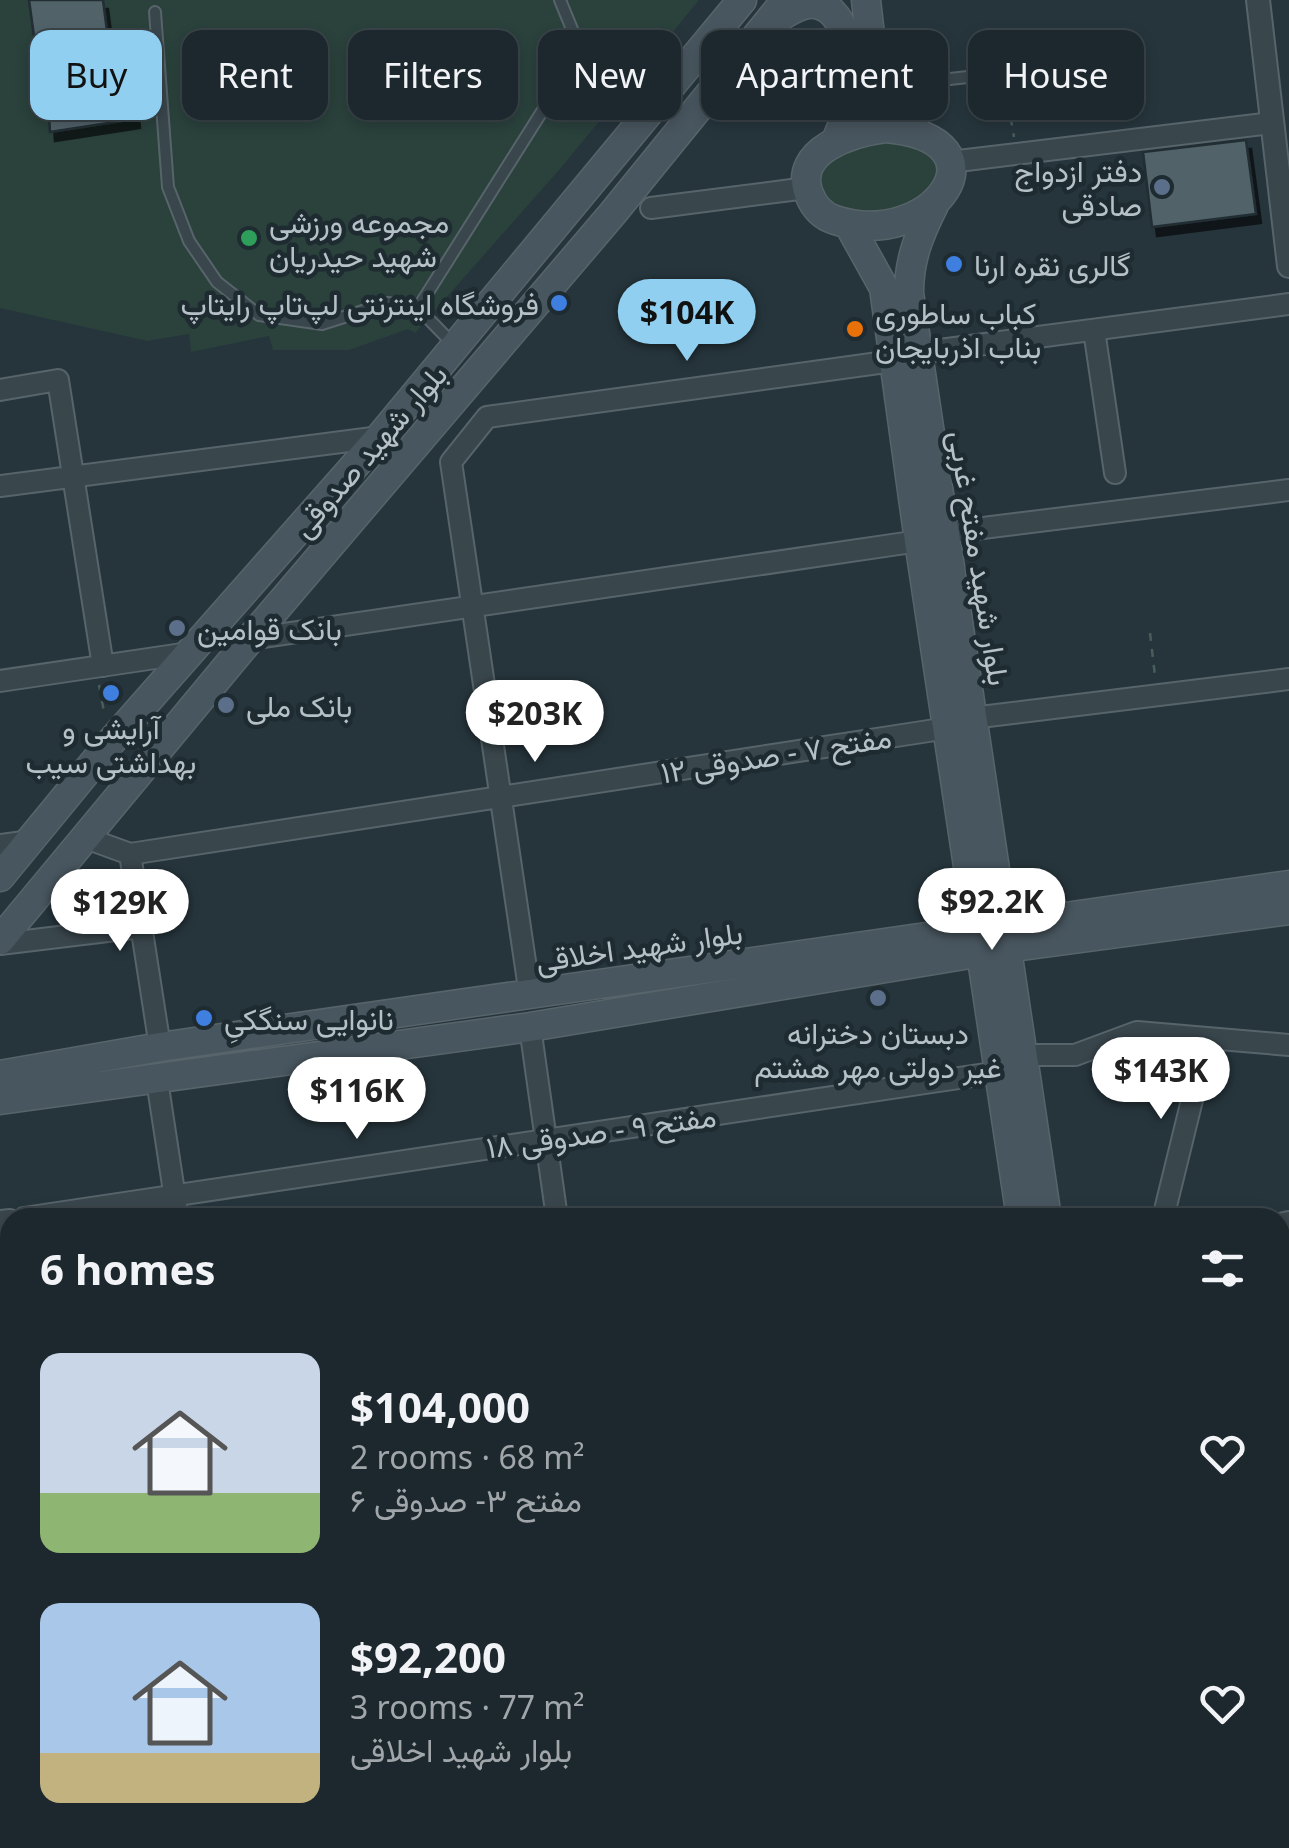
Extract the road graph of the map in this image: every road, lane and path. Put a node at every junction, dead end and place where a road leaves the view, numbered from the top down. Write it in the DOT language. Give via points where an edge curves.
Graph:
graph roads {
  1 [pos="560,0"];
  2 [pos="742,0"];
  3 [pos="786,0"];
  4 [pos="866,0"];
  5 [pos="1258,0"];
  6 [pos="155,12"];
  7 [pos="766,26"];
  8 [pos="869,30"];
  9 [pos="906,120"];
  10 [pos="1011,120"];
  11 [pos="1272,123"];
  12 [pos="920,134"];
  13 [pos="836,141"];
  14 [pos="1017,154"];
  15 [pos="950,162"];
  16 [pos="806,188"];
  17 [pos="934,204"];
  18 [pos="650,208"];
  19 [pos="849,224"];
  20 [pos="1289,266"];
  21 [pos="1289,304"];
  22 [pos="418,308"];
  23 [pos="1094,330"];
  24 [pos="455,346"];
  25 [pos="905,357"];
  26 [pos="0,390"];
  27 [pos="380,437"];
  28 [pos="1115,472"];
  29 [pos="74,478"];
  30 [pos="0,486"];
  31 [pos="1289,490"];
  32 [pos="931,537"];
  33 [pos="472,606"];
  34 [pos="1150,633"];
  35 [pos="250,639"];
  36 [pos="189,652"];
  37 [pos="100,666"];
  38 [pos="1289,679"];
  39 [pos="0,680"];
  40 [pos="1158,697"];
  41 [pos="960,723"];
  42 [pos="110,743"];
  43 [pos="500,796"];
  44 [pos="86,838"];
  45 [pos="30,841"];
  46 [pos="0,845"];
  47 [pos="130,854"];
  48 [pos="0,876"];
  49 [pos="1289,885"];
  50 [pos="1289,910"];
  51 [pos="141,927"];
  52 [pos="992,938"];
  53 [pos="0,942"];
  54 [pos="999,986"];
  55 [pos="530,995"];
  56 [pos="530,1026"];
  57 [pos="1208,1039"];
  58 [pos="1289,1045"];
  59 [pos="160,1047"];
  60 [pos="1022,1056"];
  61 [pos="999,1072"];
  62 [pos="0,1075"];
  63 [pos="157,1080"];
  64 [pos="0,1100"];
  65 [pos="546,1139"];
  66 [pos="175,1195"];
  67 [pos="90,1208"];
  68 [pos="177,1208"];
  69 [pos="556,1208"];
  70 [pos="1019,1208"];
  71 [pos="1045,1208"];
  72 [pos="1166,1208"];
  1 -- 22 [label="lane" via="577,56"];
  2 -- 24 [label="main road, بلوار شهید صدوقی"];
  3 -- 7 [label="main road, بلوار شهید صدوقی"];
  4 -- 8 [label="main road"];
  5 -- 11 [label="street"];
  6 -- 22 [label="lane" via="168,186 189,241 216,282 259,315 306,322 322,324 388,303"];
  7 -- 13 [label="main road" via="814,3 832,10 841,24 850,98"];
  7 -- 35 [label="main road, بلوار شهید صدوقی"];
  9 -- 12 [label="main road"];
  10 -- 14 [label="path"];
  11 -- 14 [label="street"];
  11 -- 20 [label="street"];
  12 -- 13 [label="main road" via="884,128"];
  12 -- 15 [label="main road"];
  13 -- 16 [label="main road" via="812,162"];
  14 -- 15 [label="street"];
  15 -- 17 [label="main road" via="950,184"];
  16 -- 18 [label="street"];
  16 -- 19 [label="main road" via="820,212"];
  17 -- 19 [label="main road" via="886,224"];
  17 -- 25 [label="main road, بلوار شهید مفتح غربی" via="909,268"];
  19 -- 25 [label="main road, بلوار شهید مفتح غربی" via="880,278"];
  21 -- 23 [label="street"];
  22 -- 24 [label="lane"];
  23 -- 25 [label="street"];
  23 -- 28 [label="street"];
  24 -- 27 [label="main road, بلوار شهید صدوقی"];
  25 -- 32 [label="main road, بلوار شهید مفتح غربی"];
  25 -- 33 [label="street" via="487,417 451,462"];
  26 -- 29 [label="street" via="58,380"];
  27 -- 29 [label="street"];
  27 -- 36 [label="main road, بلوار شهید صدوقی"];
  29 -- 30 [label="street"];
  29 -- 37 [label="street"];
  31 -- 32 [label="street"];
  32 -- 33 [label="street"];
  32 -- 41 [label="main road, بلوار شهید مفتح غربی"];
  33 -- 35 [label="street"];
  33 -- 43 [label="street"];
  34 -- 40 [label="path"];
  35 -- 44 [label="main road, بلوار شهید صدوقی"];
  36 -- 37 [label="street"];
  36 -- 42 [label="main road, بلوار شهید صدوقی"];
  37 -- 39 [label="street"];
  37 -- 42 [label="path"];
  38 -- 40 [label="street, مفتح ۷ - صدوقی ۱۲"];
  40 -- 41 [label="street, مفتح ۷ - صدوقی ۱۲"];
  41 -- 43 [label="street, مفتح ۷ - صدوقی ۱۲"];
  41 -- 52 [label="main road, بلوار شهید مفتح غربی"];
  42 -- 45 [label="main road, بلوار شهید صدوقی"];
  43 -- 47 [label="street, مفتح ۷ - صدوقی ۱۲"];
  43 -- 55 [label="street"];
  44 -- 47 [label="street"];
  44 -- 53 [label="main road, بلوار شهید صدوقی"];
  45 -- 46 [label="street"];
  45 -- 48 [label="main road, بلوار شهید صدوقی"];
  47 -- 51 [label="street"];
  49 -- 52 [label="main road, بلوار شهید اخلاقی"];
  50 -- 52 [label="main road, بلوار شهید اخلاقی"];
  51 -- 53 [label="street"];
  51 -- 59 [label="street"];
  52 -- 54 [label="main road, بلوار شهید مفتح غربی"];
  52 -- 55 [label="main road, بلوار شهید اخلاقی"];
  52 -- 56 [label="main road, بلوار شهید اخلاقی"];
  54 -- 60 [label="main road"];
  54 -- 61 [label="main road"];
  55 -- 59 [label="main road, بلوار شهید اخلاقی"];
  56 -- 63 [label="main road, بلوار شهید اخلاقی"];
  56 -- 65 [label="street"];
  57 -- 58 [label="street"];
  57 -- 60 [label="street" via="1137,1032 1075,1056"];
  57 -- 72 [label="street"];
  59 -- 62 [label="main road, بلوار شهید اخلاقی"];
  60 -- 71 [label="main road"];
  61 -- 65 [label="street, مفتح ۹ - صدوقی ۱۸"];
  61 -- 70 [label="main road"];
  63 -- 64 [label="main road, بلوار شهید اخلاقی"];
  63 -- 66 [label="street"];
  65 -- 66 [label="street, مفتح ۹ - صدوقی ۱۸"];
  65 -- 69 [label="street"];
  66 -- 67 [label="street, مفتح ۹ - صدوقی ۱۸"];
  66 -- 68 [label="street"];
}
